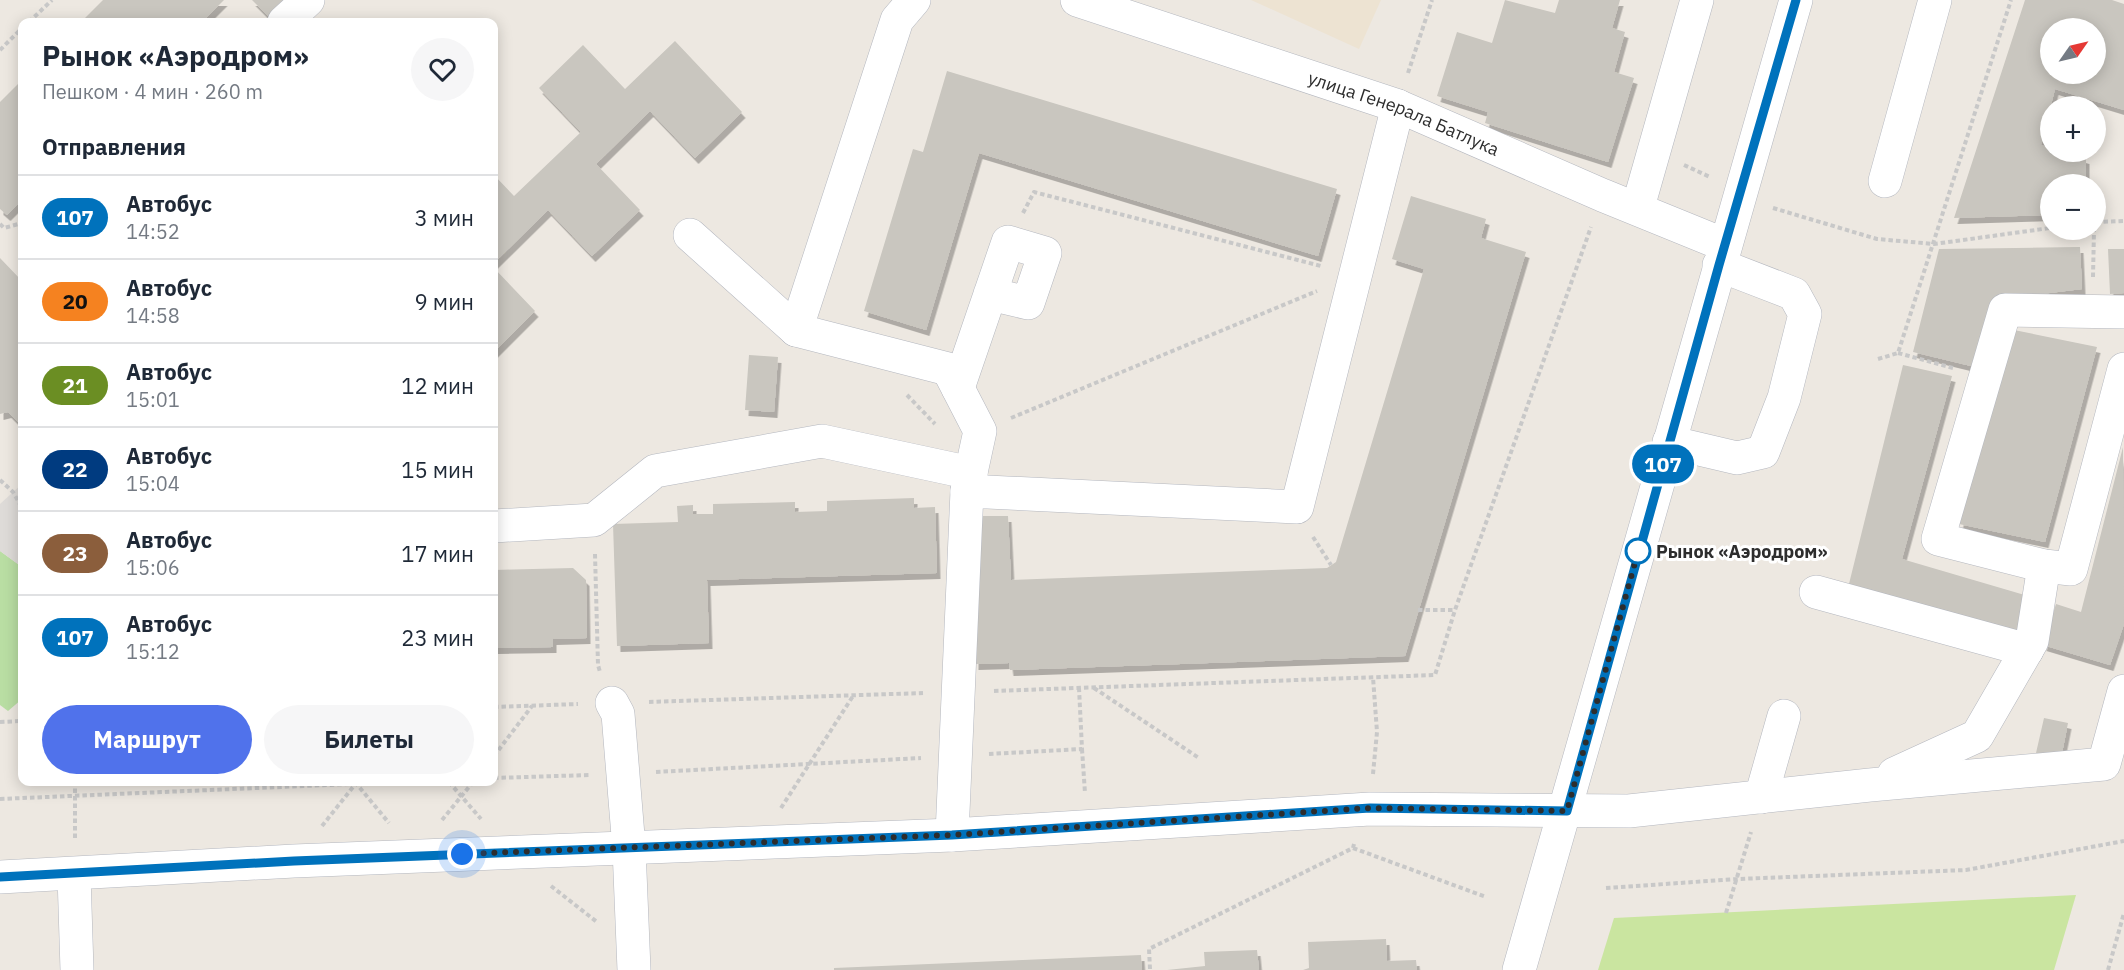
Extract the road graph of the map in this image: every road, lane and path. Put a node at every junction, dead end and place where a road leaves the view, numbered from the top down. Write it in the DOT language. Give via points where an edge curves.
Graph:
graph roads {
  1 [pos="52,0"];
  2 [pos="308,0"];
  3 [pos="914,0"];
  4 [pos="1077,0"];
  5 [pos="1432,0"];
  6 [pos="1697,0"];
  7 [pos="1796,0"];
  8 [pos="1935,0"];
  9 [pos="2012,0"];
  10 [pos="33,18"];
  11 [pos="288,18"];
  12 [pos="18,32"];
  13 [pos="0,50"];
  14 [pos="1398,106"];
  15 [pos="1654,150"];
  16 [pos="1885,181"];
  17 [pos="1740,192"];
  18 [pos="1602,195"];
  19 [pos="1638,207"];
  20 [pos="2124,220"];
  21 [pos="2106,221"];
  22 [pos="0,224"];
  23 [pos="18,224"];
  24 [pos="2040,229"];
  25 [pos="690,235"];
  26 [pos="2096,240"];
  27 [pos="1008,242"];
  28 [pos="1934,244"];
  29 [pos="1722,255"];
  30 [pos="1355,274"];
  31 [pos="2108,312"];
  32 [pos="796,330"];
  33 [pos="1898,353"];
  34 [pos="1878,359"];
  35 [pos="2124,369"];
  36 [pos="1985,377"];
  37 [pos="899,387"];
  38 [pos="958,388"];
  39 [pos="1669,442"];
  40 [pos="973,464"];
  41 [pos="0,480"];
  42 [pos="18,501"];
  43 [pos="594,520"];
  44 [pos="498,526"];
  45 [pos="2043,566"];
  46 [pos="1816,592"];
  47 [pos="1418,610"];
  48 [pos="1455,610"];
  49 [pos="2027,650"];
  50 [pos="1435,675"];
  51 [pos="1093,687"];
  52 [pos="1079,688"];
  53 [pos="2124,691"];
  54 [pos="854,695"];
  55 [pos="612,703"];
  56 [pos="532,705"];
  57 [pos="1784,716"];
  58 [pos="18,721"];
  59 [pos="0,722"];
  60 [pos="1082,749"];
  61 [pos="498,751"];
  62 [pos="956,756"];
  63 [pos="1199,758"];
  64 [pos="807,764"];
  65 [pos="623,773"];
  66 [pos="498,778"];
  67 [pos="1870,784"];
  68 [pos="75,786"];
  69 [pos="276,786"];
  70 [pos="353,786"];
  71 [pos="359,786"];
  72 [pos="76,796"];
  73 [pos="1761,796"];
  74 [pos="0,799"];
  75 [pos="1567,811"];
  76 [pos="1087,827"];
  77 [pos="952,835"];
  78 [pos="2124,841"];
  79 [pos="760,843"];
  80 [pos="629,848"];
  81 [pos="1353,848"];
  82 [pos="509,853"];
  83 [pos="416,856"];
  84 [pos="294,861"];
  85 [pos="74,875"];
  86 [pos="0,877"];
  87 [pos="1738,879"];
  88 [pos="1606,888"];
  89 [pos="1486,897"];
  90 [pos="1726,912"];
  91 [pos="2124,913"];
  92 [pos="634,960"];
  93 [pos="77,970"];
  94 [pos="1519,970"];
  95 [pos="2108,970"];
  1 -- 10 [label="path"];
  2 -- 11 [label="street"];
  3 -- 32 [label="street" via="897,20"];
  4 -- 14 [label="street, улица Генерала Батлука"];
  5 -- 14 [label="path"];
  6 -- 15 [label="street"];
  7 -- 17 [label="street"];
  8 -- 16 [label="street"];
  9 -- 28 [label="path"];
  12 -- 13 [label="path"];
  14 -- 18 [label="street, улица Генерала Батлука"];
  14 -- 30 [label="street"];
  15 -- 17 [label="path"];
  15 -- 19 [label="street"];
  17 -- 28 [label="path" via="1775,209 1877,239"];
  17 -- 29 [label="street"];
  18 -- 19 [label="street, улица Генерала Батлука"];
  18 -- 48 [label="path"];
  19 -- 29 [label="street, улица Генерала Батлука"];
  20 -- 21 [label="path"];
  22 -- 23 [label="path" via="4,228"];
  24 -- 28 [label="path"];
  25 -- 32 [label="street"];
  26 -- 31 [label="path"];
  27 -- 30 [label="path" via="1034,192"];
  27 -- 38 [label="street"];
  28 -- 33 [label="path"];
  29 -- 39 [label="street"];
  29 -- 39 [label="street, улица Генерала Батлука" via="1794,294 1800,303 1804,314 1784,398 1763,452 1737,458"];
  30 -- 40 [label="path"];
  30 -- 40 [label="street" via="1297,507"];
  31 -- 36 [label="street" via="2005,310"];
  32 -- 38 [label="street" via="948,369"];
  33 -- 34 [label="path"];
  33 -- 36 [label="path"];
  35 -- 45 [label="street" via="2071,569"];
  36 -- 45 [label="street" via="1938,539"];
  37 -- 40 [label="path"];
  38 -- 40 [label="street"];
  39 -- 75 [label="street"];
  40 -- 43 [label="street" via="822,441 655,471"];
  40 -- 62 [label="street"];
  41 -- 42 [label="path"];
  43 -- 44 [label="street"];
  43 -- 55 [label="path" via="598,665"];
  45 -- 49 [label="street" via="2032,641"];
  46 -- 49 [label="street"];
  47 -- 48 [label="path"];
  48 -- 50 [label="path"];
  49 -- 67 [label="street" via="1977,736"];
  51 -- 63 [label="path"];
  52 -- 60 [label="path"];
  53 -- 67 [label="street" via="2104,764"];
  54 -- 64 [label="path"];
  55 -- 65 [label="street" via="618,714"];
  56 -- 61 [label="path"];
  57 -- 73 [label="street"];
  58 -- 59 [label="path"];
  60 -- 62 [label="path"];
  60 -- 76 [label="path"];
  62 -- 64 [label="path"];
  62 -- 77 [label="street"];
  64 -- 65 [label="path"];
  64 -- 79 [label="path"];
  65 -- 66 [label="path"];
  65 -- 80 [label="street"];
  67 -- 73 [label="street"];
  68 -- 72 [label="path"];
  69 -- 72 [label="path"];
  70 -- 84 [label="path"];
  71 -- 83 [label="path"];
  72 -- 74 [label="path"];
  72 -- 85 [label="path"];
  73 -- 75 [label="street" via="1629,811"];
  73 -- 87 [label="path"];
  75 -- 76 [label="street" via="1370,808"];
  75 -- 94 [label="street"];
  76 -- 77 [label="street"];
  77 -- 79 [label="street"];
  78 -- 87 [label="path" via="1966,870"];
  79 -- 80 [label="street"];
  80 -- 82 [label="street"];
  80 -- 92 [label="street"];
  81 -- 89 [label="path"];
  82 -- 83 [label="street"];
  82 -- 92 [label="path"];
  83 -- 84 [label="street"];
  84 -- 85 [label="street"];
  85 -- 86 [label="street"];
  85 -- 93 [label="street"];
  87 -- 88 [label="path"];
  87 -- 90 [label="path"];
  91 -- 95 [label="path"];
}
